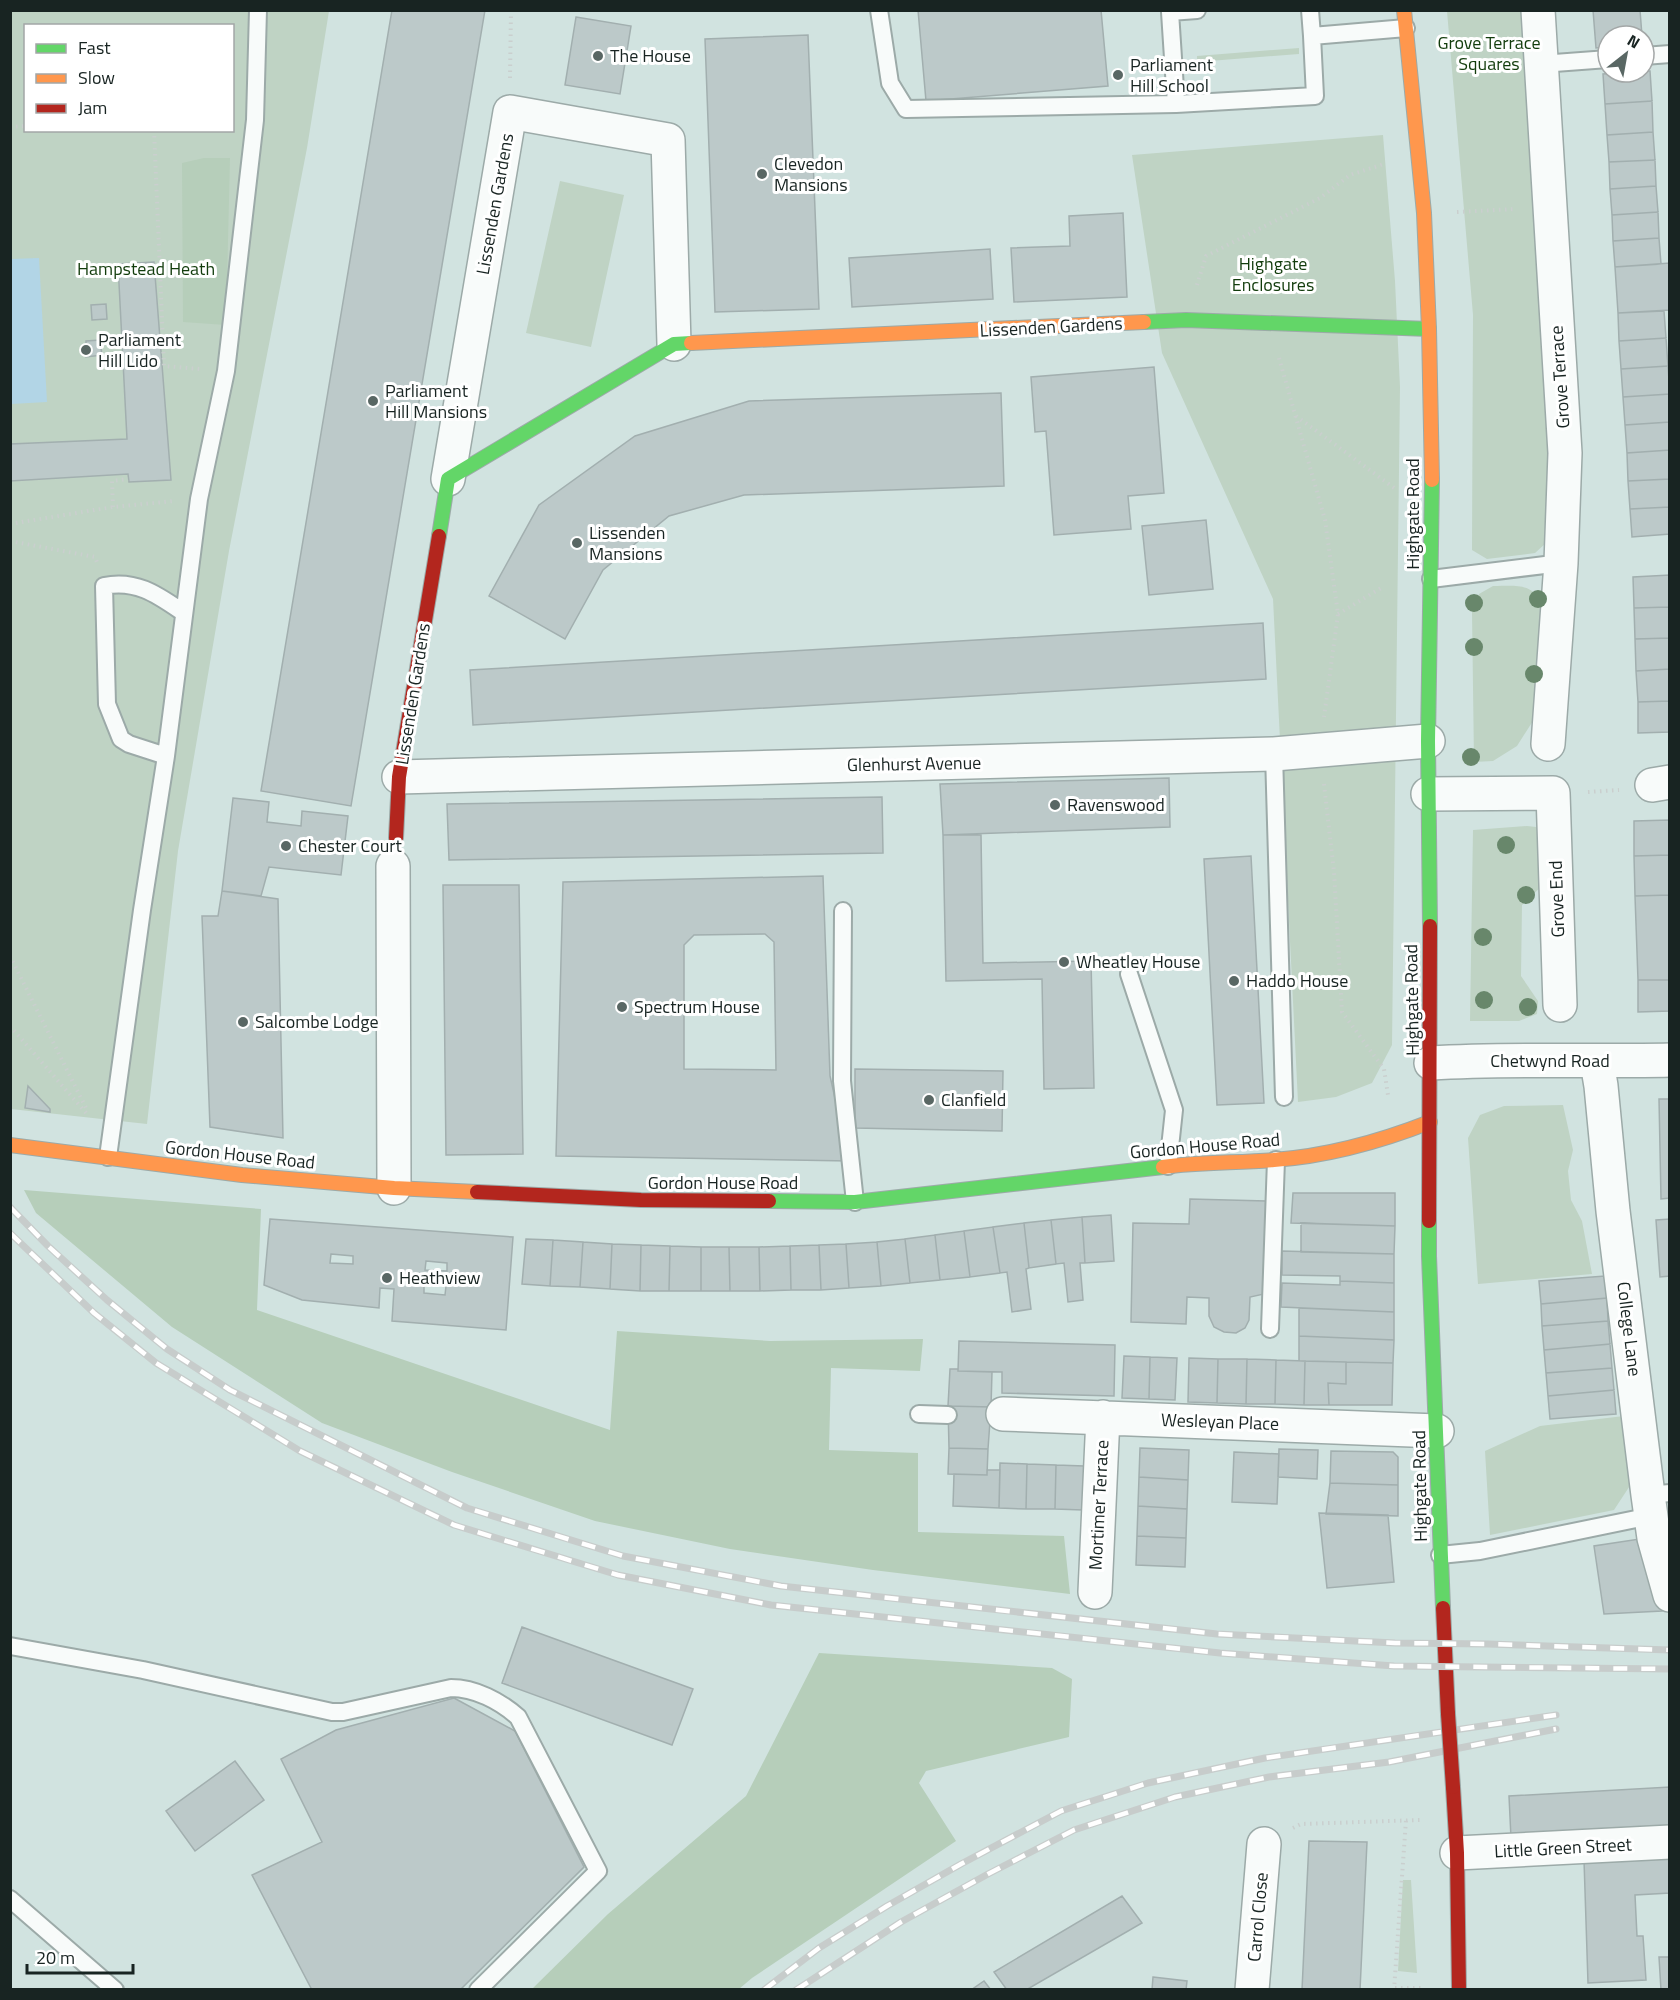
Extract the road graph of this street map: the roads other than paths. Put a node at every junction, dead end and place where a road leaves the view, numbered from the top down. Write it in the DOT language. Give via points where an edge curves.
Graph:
graph roads {
  1 [pos="258,10"];
  2 [pos="879,10"];
  3 [pos="1197,10"];
  4 [pos="1310,10"];
  5 [pos="1538,10"];
  6 [pos="1405,19"];
  7 [pos="1312,36"];
  8 [pos="1596,60"];
  9 [pos="1541,64"];
  10 [pos="1176,104"];
  11 [pos="1429,329"];
  12 [pos="674,344"];
  13 [pos="448,479"];
  14 [pos="1561,563"];
  15 [pos="1431,579"];
  16 [pos="184,613"];
  17 [pos="1428,741"];
  18 [pos="1548,744"];
  19 [pos="1274,754"];
  20 [pos="166,756"];
  21 [pos="399,777"];
  22 [pos="1428,794"];
  23 [pos="394,852"];
  24 [pos="843,911"];
  25 [pos="1129,974"];
  26 [pos="1560,1005"];
  27 [pos="1670,1060"];
  28 [pos="1597,1062"];
  29 [pos="1431,1063"];
  30 [pos="1284,1097"];
  31 [pos="1430,1122"];
  32 [pos="10,1145"];
  33 [pos="108,1158"];
  34 [pos="1276,1160"];
  35 [pos="1168,1166"];
  36 [pos="394,1188"];
  37 [pos="855,1202"];
  38 [pos="1270,1329"];
  39 [pos="919,1414"];
  40 [pos="948,1415"];
  41 [pos="997,1416"];
  42 [pos="1103,1417"];
  43 [pos="1437,1431"];
  44 [pos="1659,1494"];
  45 [pos="1440,1555"];
  46 [pos="1095,1592"];
  47 [pos="1670,1595"];
  48 [pos="10,1646"];
  49 [pos="1670,1842"];
  50 [pos="1263,1844"];
  51 [pos="1457,1853"];
  52 [pos="10,1899"];
  53 [pos="116,1989"];
  54 [pos="478,1989"];
  55 [pos="1252,1989"];
  56 [pos="1459,1989"];
  1 -- 16 [label="lane" via="255,120 226,371 198,499"];
  2 -- 10 [label="lane" via="890,83 906,109"];
  3 -- 10 [label="lane" via="1170,12"];
  4 -- 7 [label="lane"];
  5 -- 9 [label="street, Grove Terrace"];
  6 -- 7 [label="lane"];
  6 -- 11 [label="street, Highgate Road" via="1424,213"];
  7 -- 10 [label="lane" via="1315,96"];
  8 -- 9 [label="lane"];
  9 -- 14 [label="street, Grove Terrace" via="1565,453"];
  11 -- 12 [label="street, Lissenden Gardens" via="1186,320"];
  11 -- 15 [label="street, Highgate Road"];
  12 -- 13 [label="street, Lissenden Gardens"];
  12 -- 13 [label="street, Lissenden Gardens" via="668,140 510,112"];
  13 -- 21 [label="street, Lissenden Gardens"];
  14 -- 15 [label="lane"];
  14 -- 18 [label="street, Grove Terrace"];
  15 -- 17 [label="street, Highgate Road"];
  16 -- 20 [label="lane"];
  16 -- 20 [label="lane" via="150,591 118,583 105,586 107,704 121,739"];
  17 -- 19 [label="street, Glenhurst Avenue"];
  17 -- 22 [label="street, Highgate Road"];
  19 -- 21 [label="street, Glenhurst Avenue"];
  19 -- 30 [label="lane"];
  20 -- 33 [label="lane"];
  21 -- 23 [label="street, Lissenden Gardens"];
  22 -- 26 [label="street, Grove End" via="1568,792"];
  22 -- 29 [label="street, Highgate Road"];
  23 -- 36 [label="street, Lissenden Gardens"];
  24 -- 37 [label="lane" via="842,1081"];
  25 -- 35 [label="lane" via="1174,1110"];
  27 -- 28 [label="street, Chetwynd Road"];
  28 -- 29 [label="street, Chetwynd Road"];
  28 -- 44 [label="street, College Lane" via="1613,1211"];
  29 -- 31 [label="street, Highgate Road"];
  31 -- 34 [label="street, Gordon House Road" via="1345,1150"];
  31 -- 43 [label="street, Highgate Road" via="1429,1256"];
  32 -- 33 [label="street, Gordon House Road"];
  33 -- 36 [label="street, Gordon House Road"];
  34 -- 35 [label="street, Gordon House Road"];
  34 -- 38 [label="lane"];
  35 -- 37 [label="street, Gordon House Road"];
  36 -- 37 [label="street, Gordon House Road" via="641,1200"];
  39 -- 40 [label="lane"];
  41 -- 42 [label="street, Wesleyan Place"];
  42 -- 43 [label="street, Wesleyan Place"];
  42 -- 46 [label="street, Mortimer Terrace"];
  43 -- 45 [label="street, Highgate Road"];
  44 -- 45 [label="lane" via="1641,1518 1480,1551"];
  44 -- 47 [label="street, College Lane" via="1654,1538"];
  45 -- 51 [label="street, Highgate Road, bridge"];
  48 -- 54 [label="lane" via="143,1670 332,1712 451,1688 467,1688 506,1706 518,1717 598,1871"];
  49 -- 51 [label="street, Little Green Street"];
  50 -- 55 [label="street, Carrol Close"];
  51 -- 56 [label="street, Highgate Road"];
  52 -- 53 [label="lane"];
}
